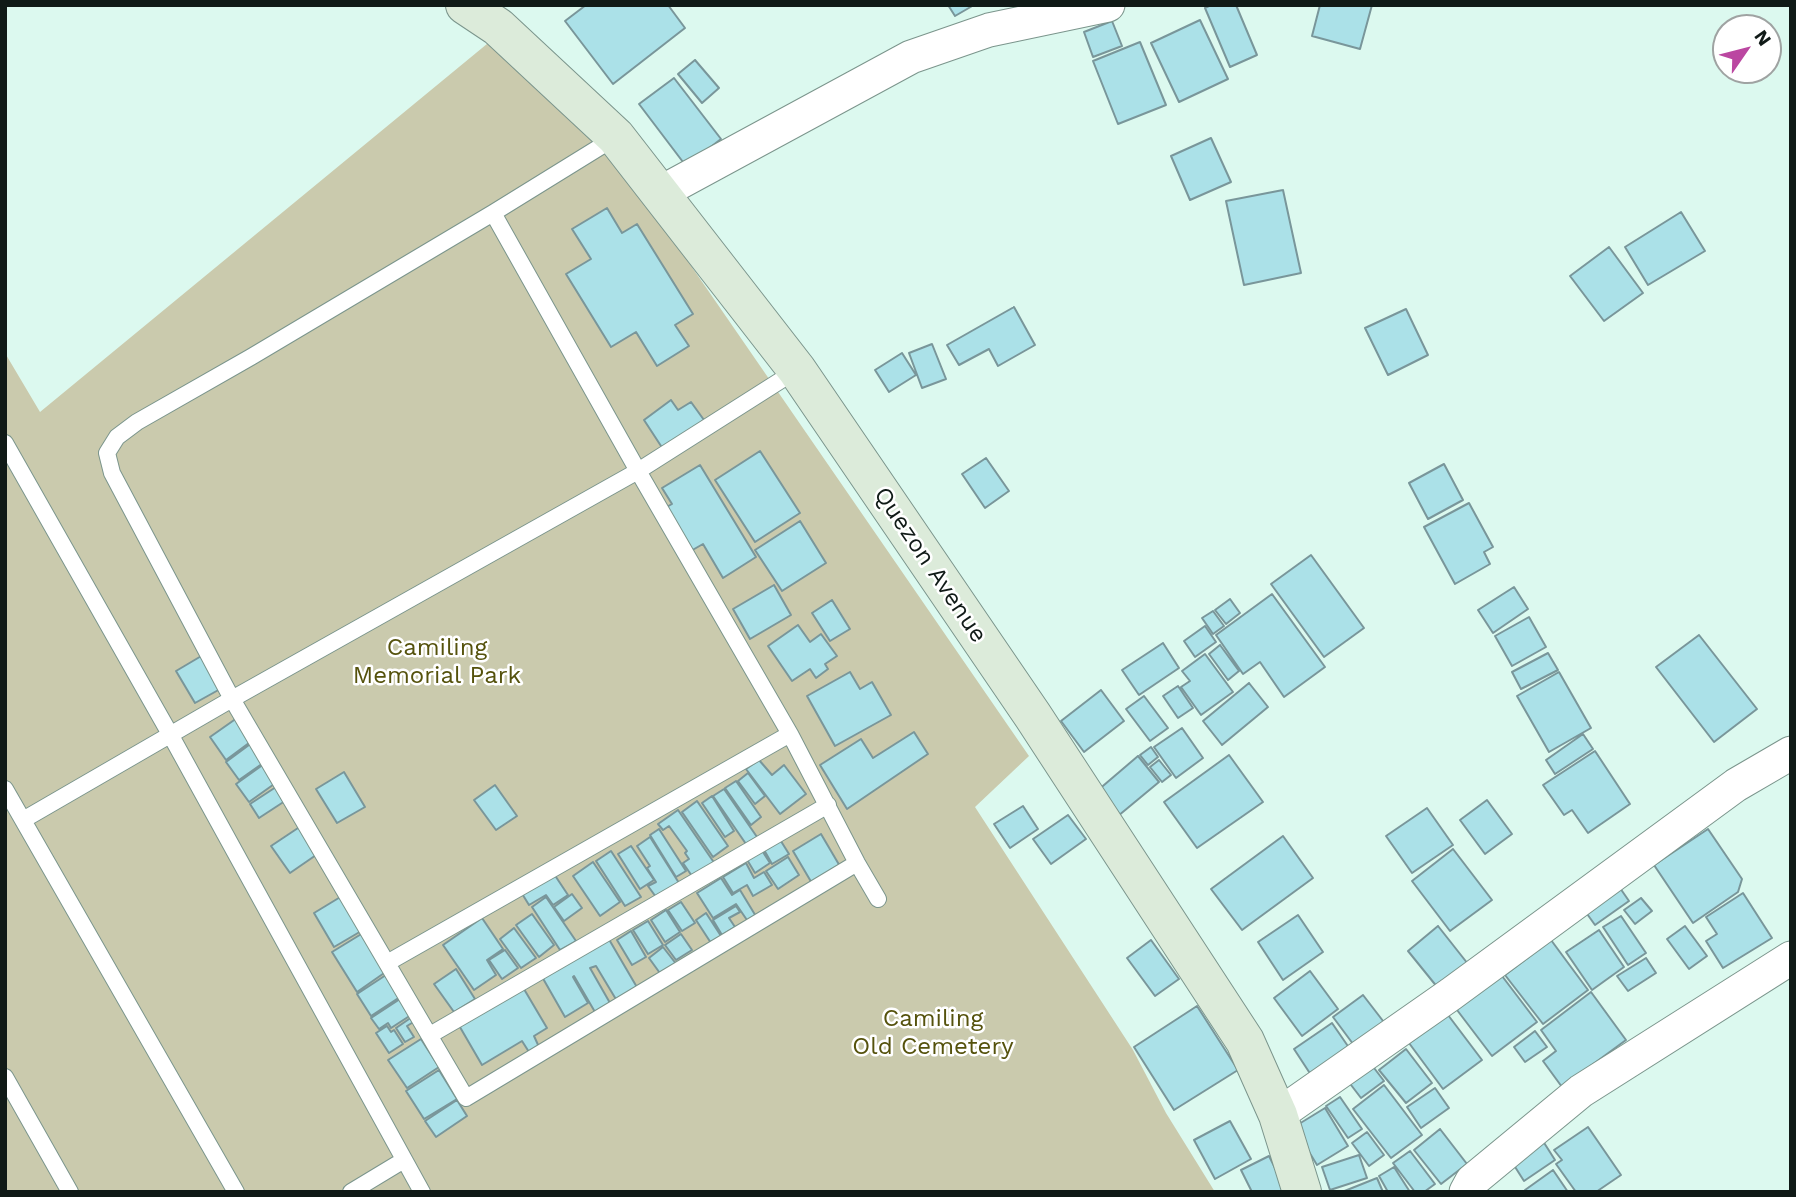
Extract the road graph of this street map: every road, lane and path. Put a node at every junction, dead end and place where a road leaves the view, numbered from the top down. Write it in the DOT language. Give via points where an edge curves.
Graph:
graph roads {
  1 [pos="465,5"];
  2 [pos="1108,5"];
  3 [pos="616,137"];
  4 [pos="660,193"];
  5 [pos="493,213"];
  6 [pos="797,370"];
  7 [pos="8,452"];
  8 [pos="638,471"];
  9 [pos="232,699"];
  10 [pos="170,734"];
  11 [pos="790,734"];
  12 [pos="1791,753"];
  13 [pos="5,789"];
  14 [pos="828,805"];
  15 [pos="23,820"];
  16 [pos="857,863"];
  17 [pos="878,899"];
  18 [pos="1791,958"];
  19 [pos="387,963"];
  20 [pos="430,1035"];
  21 [pos="5,1077"];
  22 [pos="1278,1115"];
  23 [pos="404,1160"];
  24 [pos="69,1192"];
  25 [pos="236,1192"];
  26 [pos="351,1192"];
  27 [pos="422,1192"];
  28 [pos="1302,1192"];
  29 [pos="1466,1192"];
  1 -- 3 [label="street, Quezon Avenue" via="498,27"];
  2 -- 4 [label="street" via="989,30 911,57"];
  3 -- 4 [label="street, Quezon Avenue"];
  3 -- 5 [label="lane"];
  4 -- 6 [label="street, Quezon Avenue"];
  5 -- 8 [label="lane"];
  5 -- 9 [label="lane" via="137,422 117,437 107,453 112,473"];
  6 -- 8 [label="lane"];
  6 -- 22 [label="street, Quezon Avenue" via="1033,716 1245,1041"];
  7 -- 10 [label="lane"];
  8 -- 9 [label="lane"];
  8 -- 11 [label="lane"];
  9 -- 10 [label="lane"];
  9 -- 19 [label="lane"];
  10 -- 15 [label="lane"];
  10 -- 23 [label="lane"];
  11 -- 14 [label="lane"];
  11 -- 19 [label="lane"];
  12 -- 22 [label="street" via="1736,785"];
  13 -- 15 [label="lane"];
  14 -- 16 [label="lane"];
  14 -- 20 [label="lane"];
  15 -- 25 [label="lane"];
  16 -- 17 [label="lane"];
  16 -- 20 [label="lane" via="466,1098"];
  18 -- 29 [label="street" via="1581,1091 1472,1181"];
  19 -- 20 [label="lane"];
  21 -- 24 [label="lane"];
  22 -- 28 [label="street, Quezon Avenue"];
  23 -- 26 [label="lane"];
  23 -- 27 [label="lane"];
}
